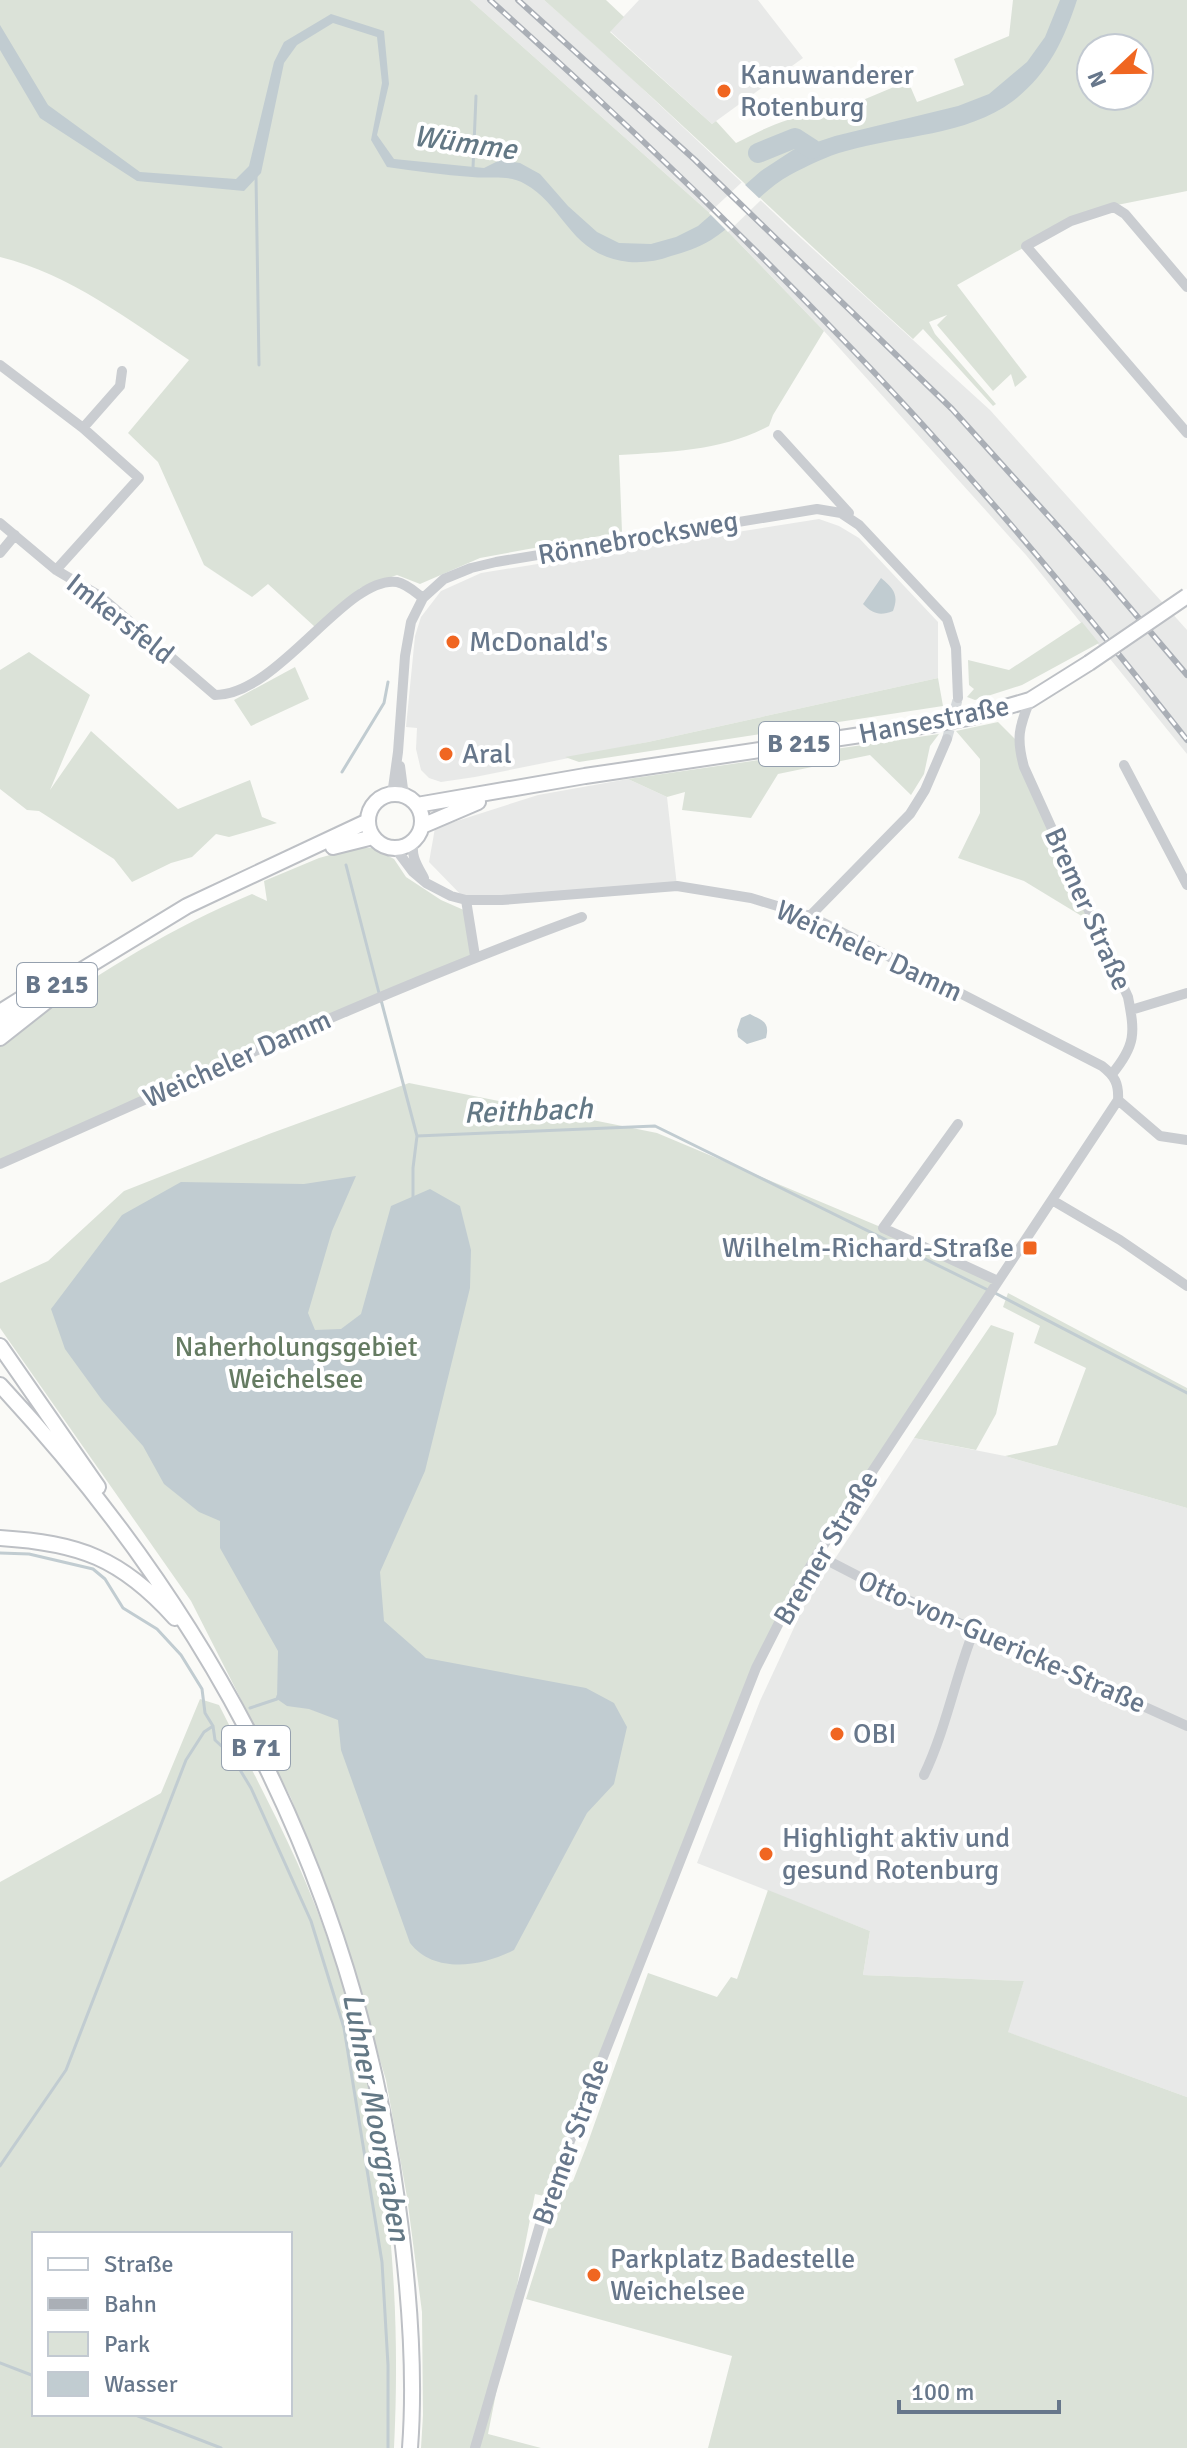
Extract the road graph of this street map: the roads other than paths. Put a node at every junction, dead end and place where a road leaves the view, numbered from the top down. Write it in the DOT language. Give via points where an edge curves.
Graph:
graph roads {
  1 [pos="1187,287"];
  2 [pos="0,365"];
  3 [pos="122,371"];
  4 [pos="83,428"];
  5 [pos="1187,433"];
  6 [pos="778,435"];
  7 [pos="0,523"];
  8 [pos="859,525"];
  9 [pos="15,535"];
  10 [pos="0,553"];
  11 [pos="56,570"];
  12 [pos="1187,596"];
  13 [pos="423,598"];
  14 [pos="958,698"];
  15 [pos="1030,700"];
  16 [pos="947,739"];
  17 [pos="398,752"];
  18 [pos="1124,765"];
  19 [pos="508,791"];
  20 [pos="389,795"];
  21 [pos="412,801"];
  22 [pos="368,821"];
  23 [pos="422,826"];
  24 [pos="373,837"];
  25 [pos="414,841"];
  26 [pos="395,848"];
  27 [pos="279,864"];
  28 [pos="426,883"];
  29 [pos="1187,885"];
  30 [pos="466,900"];
  31 [pos="810,916"];
  32 [pos="582,917"];
  33 [pos="116,948"];
  34 [pos="475,956"];
  35 [pos="1187,993"];
  36 [pos="1131,1010"];
  37 [pos="0,1012"];
  38 [pos="0,1025"];
  39 [pos="0,1038"];
  40 [pos="1112,1074"];
  41 [pos="1118,1100"];
  42 [pos="958,1124"];
  43 [pos="1187,1140"];
  44 [pos="0,1164"];
  45 [pos="1052,1200"];
  46 [pos="996,1283"];
  47 [pos="1187,1286"];
  48 [pos="0,1346"];
  49 [pos="0,1385"];
  50 [pos="124,1531"];
  51 [pos="0,1538"];
  52 [pos="817,1555"];
  53 [pos="974,1630"];
  54 [pos="208,1657"];
  55 [pos="1187,1726"];
  56 [pos="924,1775"];
  57 [pos="410,2448"];
  58 [pos="475,2448"];
  1 -- 5 [label="street" via="1114,207 1071,221 1026,246"];
  2 -- 4 [label="street, Imkersfeld"];
  3 -- 4 [label="street" via="120,386"];
  4 -- 11 [label="street, Imkersfeld" via="139,478"];
  6 -- 8 [label="street, Rönnebrocksweg"];
  7 -- 9 [label="street"];
  8 -- 13 [label="street, Rönnebrocksweg" via="841,513 817,509 637,537 471,568 444,579"];
  8 -- 14 [label="street, Rönnebrocksweg" via="947,619 956,648"];
  9 -- 10 [label="street"];
  9 -- 11 [label="street"];
  11 -- 13 [label="street, Imkersfeld" via="100,596 215,695 230,695 273,669 372,588 401,583"];
  12 -- 15 [label="main road, Hansestraße / B 215, bridge"];
  13 -- 17 [label="street" via="407,636"];
  15 -- 19 [label="main road, Hansestraße / B 215, bridge" via="935,724"];
  15 -- 36 [label="street, Bremer Straße" via="1018,732 1024,767 1125,985"];
  16 -- 31 [label="street" via="910,814"];
  17 -- 20 [label="street"];
  17 -- 21 [label="street" via="403,789"];
  18 -- 29 [label="street"];
  19 -- 21 [label="main road, Hansestraße / B 215"];
  19 -- 23 [label="main road, Hansestraße / B 215"];
  20 -- 21 [label="main road"];
  20 -- 22 [label="main road" via="373,806"];
  21 -- 23 [label="main road"];
  22 -- 24 [label="main road"];
  22 -- 27 [label="main road, B 215"];
  23 -- 25 [label="main road"];
  24 -- 26 [label="main road"];
  24 -- 27 [label="main road, B 215"];
  25 -- 26 [label="main road"];
  25 -- 28 [label="street" via="414,859"];
  26 -- 28 [label="street, Weicheler Damm"];
  27 -- 33 [label="main road, B 215" via="187,906"];
  28 -- 30 [label="street, Weicheler Damm"];
  30 -- 31 [label="street, Weicheler Damm" via="677,886 751,898"];
  30 -- 34 [label="street"];
  31 -- 40 [label="street, Weicheler Damm"];
  32 -- 34 [label="street, Weicheler Damm"];
  33 -- 37 [label="main road"];
  33 -- 38 [label="main road, B 215"];
  33 -- 39 [label="main road"];
  34 -- 44 [label="street, Weicheler Damm"];
  35 -- 36 [label="street"];
  36 -- 40 [label="street, Bremer Straße" via="1132,1045"];
  40 -- 41 [label="street"];
  41 -- 43 [label="street" via="1160,1136"];
  41 -- 45 [label="street, Bremer Straße"];
  42 -- 46 [label="street" via="883,1228"];
  45 -- 46 [label="street, Bremer Straße"];
  45 -- 47 [label="street"];
  46 -- 52 [label="street, Bremer Straße"];
  48 -- 50 [label="main road" via="90,1472"];
  49 -- 50 [label="main road, B 71"];
  50 -- 54 [label="main road, B 71"];
  51 -- 54 [label="main road" via="45,1541 87,1552 124,1571 156,1597"];
  52 -- 53 [label="street, Otto-von-Guericke-Straße"];
  52 -- 58 [label="street, Bremer Straße" via="756,1668 548,2197"];
  53 -- 55 [label="street, Otto-von-Guericke-Straße"];
  53 -- 56 [label="street" via="939,1745"];
  54 -- 57 [label="main road, B 71" via="300,1842 336,1938 370,2057 406,2268"];
}
